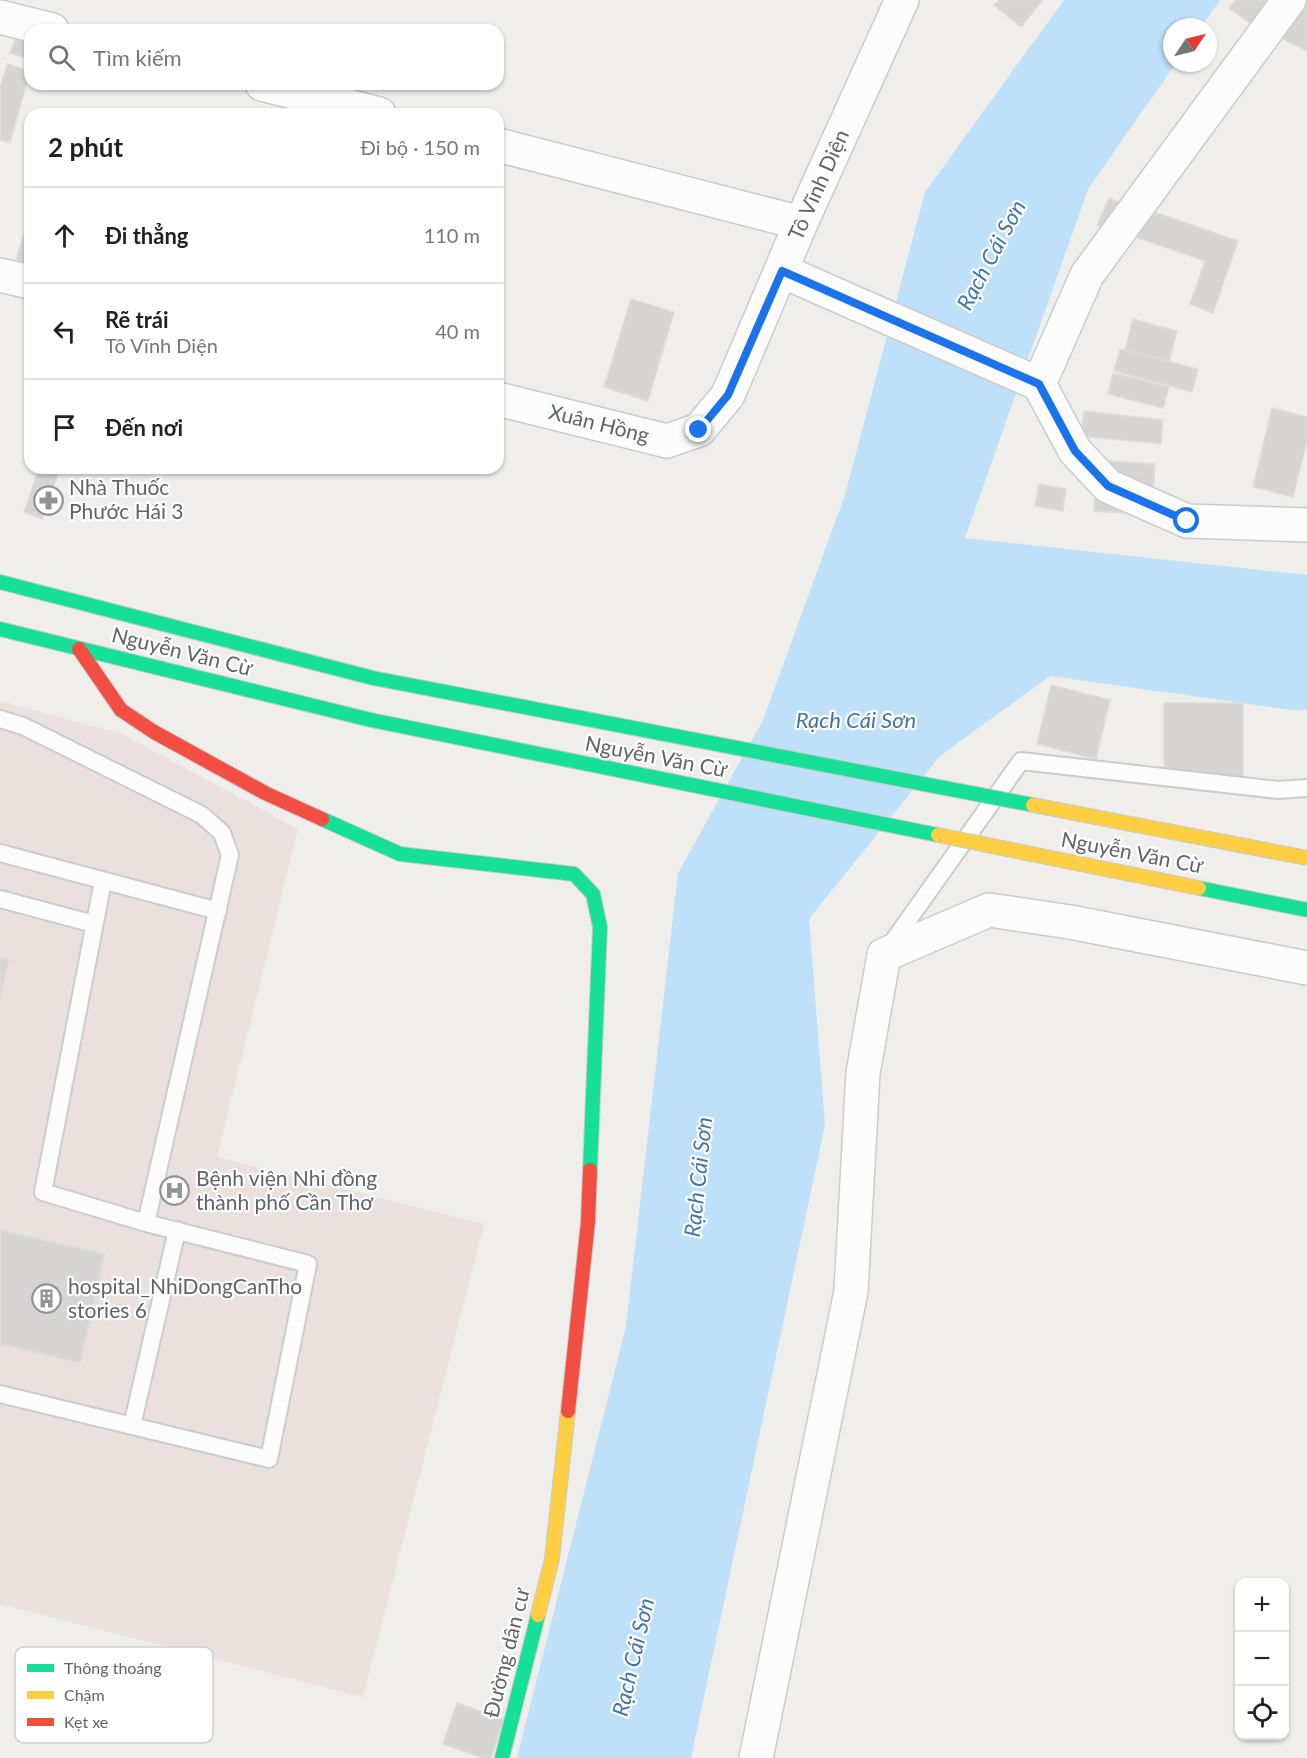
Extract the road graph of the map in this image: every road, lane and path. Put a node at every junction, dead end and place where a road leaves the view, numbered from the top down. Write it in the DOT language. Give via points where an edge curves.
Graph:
graph roads {
  1 [pos="902,0"];
  2 [pos="1289,0"];
  3 [pos="0,17"];
  4 [pos="28,24"];
  5 [pos="285,90"];
  6 [pos="356,108"];
  7 [pos="504,147"];
  8 [pos="801,223"];
  9 [pos="782,271"];
  10 [pos="0,275"];
  11 [pos="24,281"];
  12 [pos="1039,384"];
  13 [pos="504,400"];
  14 [pos="699,430"];
  15 [pos="1307,525"];
  16 [pos="0,582"];
  17 [pos="0,629"];
  18 [pos="79,649"];
  19 [pos="0,719"];
  20 [pos="1307,788"];
  21 [pos="0,853"];
  22 [pos="1307,858"];
  23 [pos="103,881"];
  24 [pos="0,899"];
  25 [pos="1307,910"];
  26 [pos="218,911"];
  27 [pos="94,924"];
  28 [pos="884,955"];
  29 [pos="1307,968"];
  30 [pos="146,1223"];
  31 [pos="177,1230"];
  32 [pos="0,1394"];
  33 [pos="132,1426"];
  34 [pos="502,1758"];
  35 [pos="756,1758"];
  1 -- 8 [label="street, Tô Vĩnh Diện"];
  2 -- 12 [label="street" via="1087,275"];
  3 -- 4 [label="street"];
  5 -- 6 [label="street"];
  7 -- 8 [label="street"];
  8 -- 9 [label="street, Tô Vĩnh Diện"];
  9 -- 12 [label="street"];
  9 -- 14 [label="street, Tô Vĩnh Diện" via="728,395"];
  10 -- 11 [label="street"];
  12 -- 15 [label="street" via="1075,451 1108,486 1187,521"];
  13 -- 14 [label="street, Xuân Hồng" via="667,441"];
  16 -- 22 [label="main road, Nguyễn Văn Cừ, bridge" via="373,678"];
  17 -- 18 [label="main road, Nguyễn Văn Cừ"];
  18 -- 25 [label="main road, Nguyễn Văn Cừ, bridge" via="371,720"];
  18 -- 34 [label="main road, Đường dân cư" via="121,710 265,793 400,854 574,874 593,894 600,927 588,1222 552,1559"];
  19 -- 26 [label="lane" via="23,726 215,825 230,855"];
  20 -- 28 [label="lane" via="1278,790 1021,761"];
  21 -- 23 [label="lane"];
  23 -- 26 [label="lane"];
  23 -- 27 [label="lane"];
  24 -- 27 [label="lane"];
  26 -- 30 [label="lane"];
  27 -- 30 [label="lane" via="43,1192"];
  28 -- 29 [label="street" via="989,910"];
  28 -- 35 [label="street" via="864,1073 851,1292"];
  30 -- 31 [label="lane"];
  31 -- 33 [label="lane"];
  31 -- 33 [label="lane" via="308,1264 268,1459"];
  32 -- 33 [label="lane"];
}
